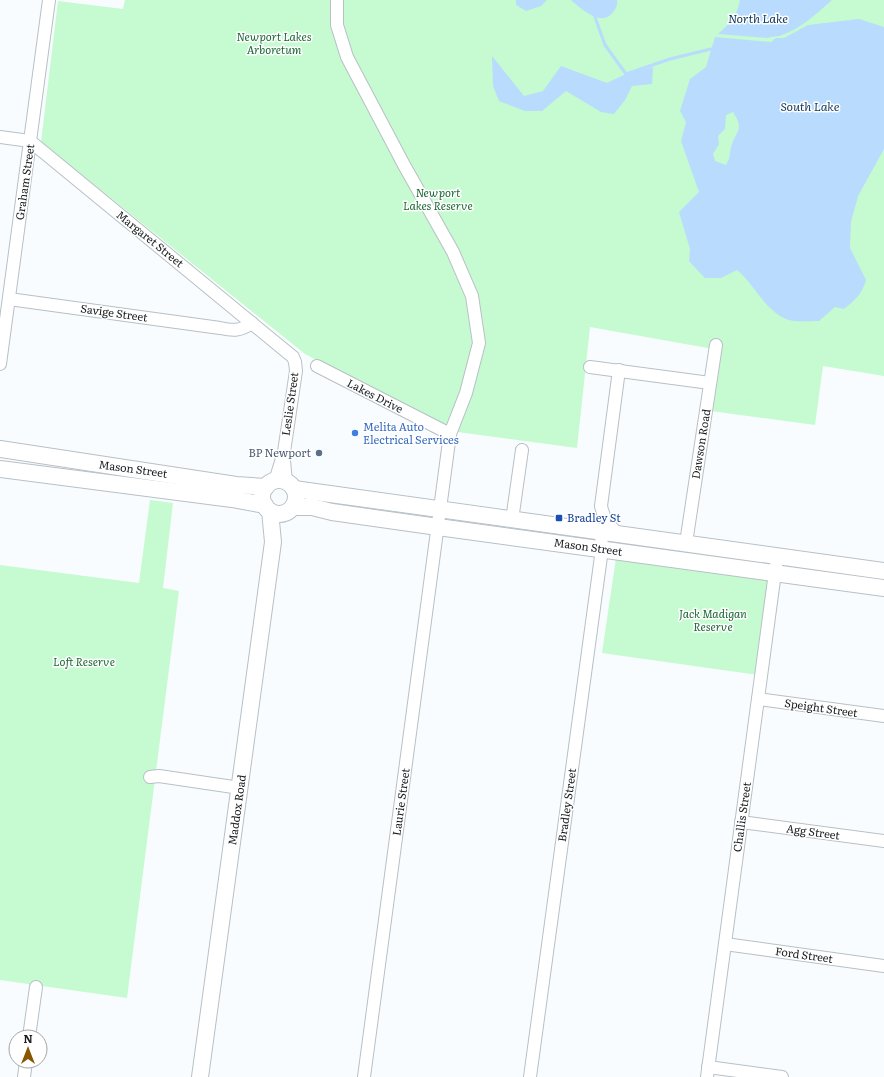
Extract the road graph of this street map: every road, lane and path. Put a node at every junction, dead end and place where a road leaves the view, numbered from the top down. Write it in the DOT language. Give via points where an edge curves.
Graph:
graph roads {
  1 [pos="49,0"];
  2 [pos="337,0"];
  3 [pos="0,137"];
  4 [pos="30,141"];
  5 [pos="9,299"];
  6 [pos="241,314"];
  7 [pos="252,323"];
  8 [pos="220,328"];
  9 [pos="716,346"];
  10 [pos="292,357"];
  11 [pos="0,364"];
  12 [pos="317,366"];
  13 [pos="590,366"];
  14 [pos="618,370"];
  15 [pos="710,383"];
  16 [pos="450,434"];
  17 [pos="0,449"];
  18 [pos="522,450"];
  19 [pos="0,469"];
  20 [pos="280,484"];
  21 [pos="278,509"];
  22 [pos="441,510"];
  23 [pos="512,520"];
  24 [pos="438,527"];
  25 [pos="600,532"];
  26 [pos="620,535"];
  27 [pos="686,543"];
  28 [pos="602,549"];
  29 [pos="777,557"];
  30 [pos="884,571"];
  31 [pos="775,573"];
  32 [pos="884,588"];
  33 [pos="758,700"];
  34 [pos="884,716"];
  35 [pos="150,777"];
  36 [pos="240,788"];
  37 [pos="741,822"];
  38 [pos="884,841"];
  39 [pos="725,944"];
  40 [pos="884,966"];
  41 [pos="36,987"];
  42 [pos="30,1029"];
  43 [pos="708,1072"];
  44 [pos="200,1077"];
  45 [pos="364,1077"];
  46 [pos="530,1077"];
  47 [pos="782,1077"];
  1 -- 4 [label="street, Graham Street"];
  2 -- 16 [label="street" via="337,25 347,57 453,252 472,296 479,343 466,393"];
  3 -- 4 [label="street"];
  4 -- 5 [label="street, Graham Street"];
  4 -- 6 [label="street, Margaret Street"];
  5 -- 8 [label="street, Savige Street"];
  5 -- 11 [label="street, Graham Street"];
  6 -- 7 [label="street, Margaret Street"];
  6 -- 8 [label="street"];
  7 -- 8 [label="street, Savige Street" via="234,332"];
  7 -- 10 [label="street, Margaret Street"];
  9 -- 15 [label="street, Dawson Road"];
  10 -- 20 [label="street, Leslie Street" via="296,371"];
  12 -- 16 [label="street, Lakes Drive"];
  13 -- 14 [label="street"];
  14 -- 15 [label="street"];
  14 -- 26 [label="street" via="601,506 608,526"];
  15 -- 27 [label="street, Dawson Road"];
  16 -- 22 [label="street"];
  17 -- 20 [label="street, Mason Street" via="236,485"];
  18 -- 23 [label="street"];
  19 -- 21 [label="street, Mason Street" via="232,499"];
  20 -- 21 [label="street" via="262,496"];
  20 -- 21 [label="street" via="296,498"];
  20 -- 22 [label="street, Mason Street"];
  21 -- 24 [label="street, Mason Street" via="324,508 332,512"];
  21 -- 36 [label="street, Maddox Road"];
  22 -- 23 [label="street, Mason Street"];
  22 -- 24 [label="street, Laurie Street"];
  23 -- 25 [label="street, Mason Street"];
  24 -- 28 [label="street, Mason Street"];
  24 -- 45 [label="street, Laurie Street"];
  25 -- 26 [label="street, Mason Street"];
  25 -- 28 [label="street, Bradley Street"];
  26 -- 27 [label="street, Mason Street"];
  27 -- 29 [label="street, Mason Street"];
  28 -- 31 [label="street, Mason Street"];
  28 -- 46 [label="street, Bradley Street"];
  29 -- 30 [label="street, Mason Street"];
  29 -- 31 [label="street, Challis Street"];
  31 -- 32 [label="street, Mason Street"];
  31 -- 33 [label="street, Challis Street"];
  33 -- 34 [label="street, Speight Street"];
  33 -- 37 [label="street, Challis Street"];
  35 -- 36 [label="street" via="159,776"];
  36 -- 44 [label="street, Maddox Road"];
  37 -- 38 [label="street, Agg Street"];
  37 -- 39 [label="street, Challis Street"];
  39 -- 40 [label="street, Ford Street"];
  39 -- 43 [label="street, Challis Street"];
  41 -- 42 [label="street"];
  43 -- 47 [label="street"];
}
